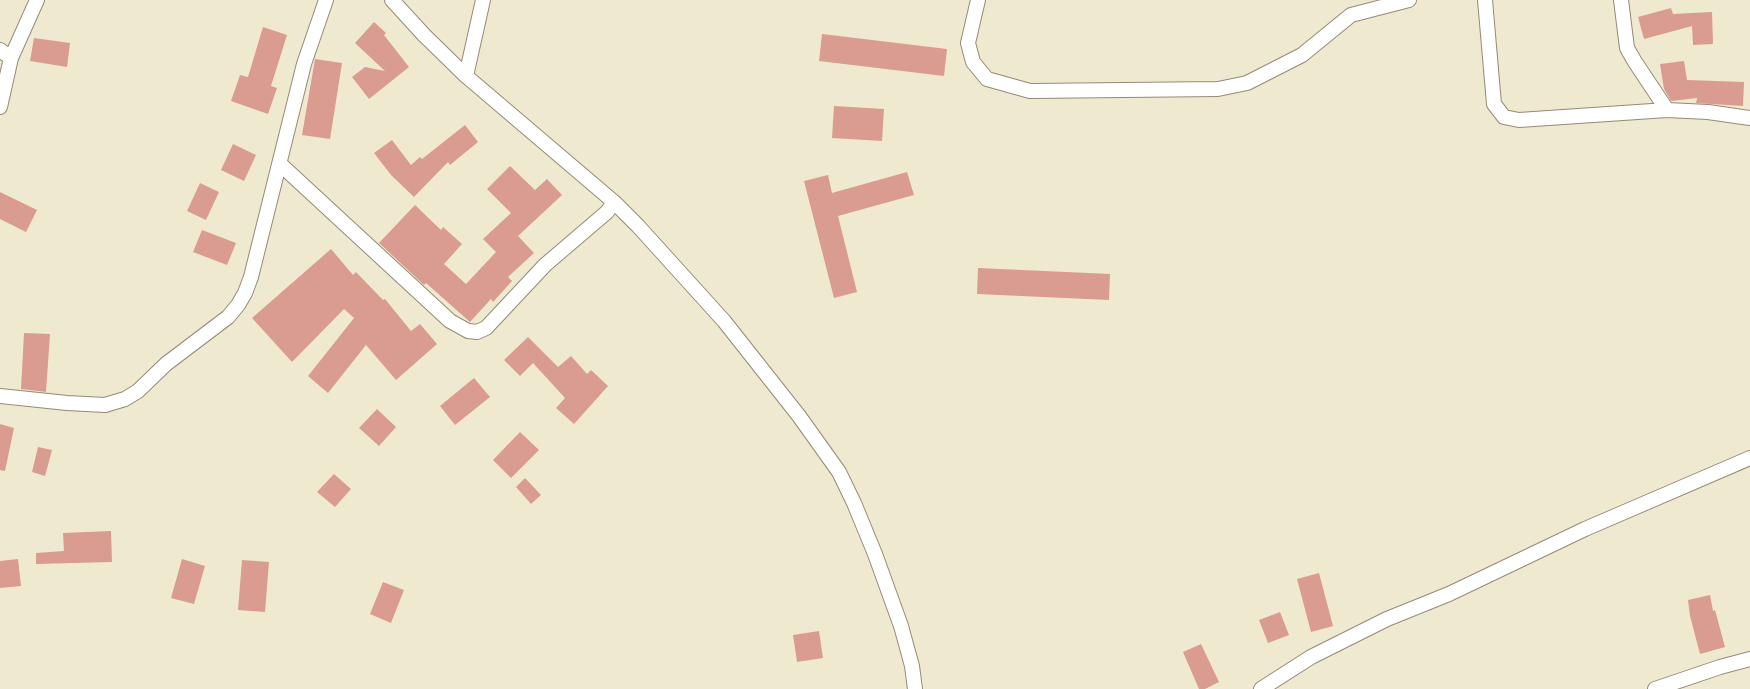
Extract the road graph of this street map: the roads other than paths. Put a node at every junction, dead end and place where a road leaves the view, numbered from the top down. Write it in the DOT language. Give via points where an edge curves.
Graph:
graph roads {
  1 [pos="37,0"];
  2 [pos="326,0"];
  3 [pos="392,0"];
  4 [pos="483,0"];
  5 [pos="978,0"];
  6 [pos="1409,0"];
  7 [pos="1485,0"];
  8 [pos="1621,0"];
  9 [pos="6,54"];
  10 [pos="466,76"];
  11 [pos="0,107"];
  12 [pos="1667,110"];
  13 [pos="1750,118"];
  14 [pos="280,164"];
  15 [pos="614,202"];
  16 [pos="0,396"];
  17 [pos="1750,458"];
  18 [pos="1750,660"];
  19 [pos="915,689"];
  20 [pos="1261,689"];
  21 [pos="1656,689"];
  1 -- 9 [label="street"];
  2 -- 14 [label="street" via="304,64"];
  3 -- 10 [label="street"];
  4 -- 10 [label="street"];
  5 -- 6 [label="street" via="968,43 973,62 987,79 1040,90 1218,89 1247,83 1302,55 1351,15"];
  7 -- 12 [label="street" via="1494,104 1504,117 1519,120"];
  8 -- 12 [label="street" via="1627,48"];
  9 -- 11 [label="street"];
  10 -- 15 [label="street"];
  12 -- 13 [label="street"];
  14 -- 15 [label="street" via="450,321 468,331 486,328 545,265 607,212"];
  14 -- 16 [label="street" via="251,277 245,293 228,317 166,364 126,400 105,406"];
  15 -- 19 [label="street" via="724,321 839,472 875,554 901,626"];
  17 -- 20 [label="street" via="1598,523 1449,594 1386,619 1311,657"];
  18 -- 21 [label="street"];
}
